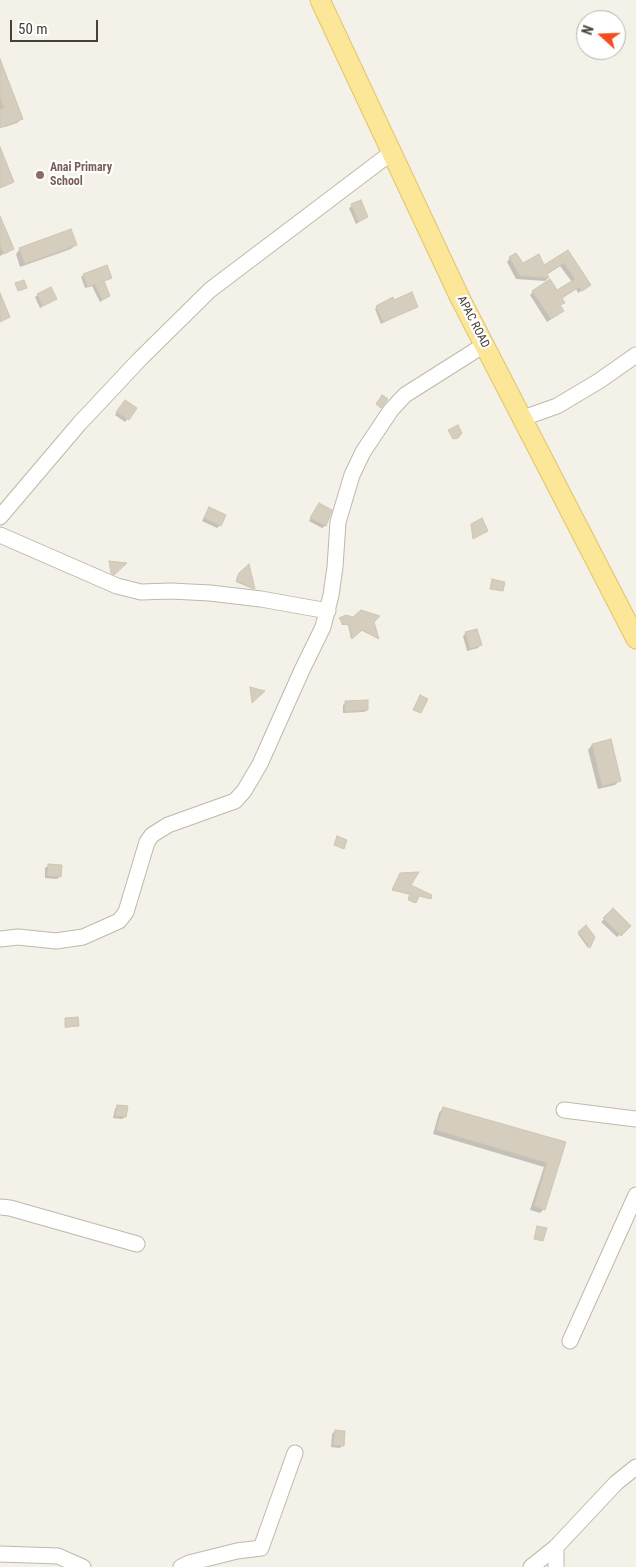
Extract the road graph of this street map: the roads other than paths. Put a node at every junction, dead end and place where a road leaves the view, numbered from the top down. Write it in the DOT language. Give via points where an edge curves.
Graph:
graph roads {
  1 [pos="320,0"];
  2 [pos="391,153"];
  3 [pos="484,345"];
  4 [pos="636,355"];
  5 [pos="523,418"];
  6 [pos="0,517"];
  7 [pos="0,535"];
  8 [pos="328,611"];
  9 [pos="636,639"];
  10 [pos="0,939"];
  11 [pos="564,1110"];
  12 [pos="636,1119"];
  13 [pos="636,1195"];
  14 [pos="0,1207"];
  15 [pos="137,1244"];
  16 [pos="570,1341"];
  17 [pos="295,1453"];
  18 [pos="636,1467"];
  19 [pos="556,1547"];
  20 [pos="0,1554"];
  21 [pos="82,1567"];
  22 [pos="181,1567"];
  23 [pos="531,1567"];
  24 [pos="556,1567"];
  1 -- 2 [label="main road, APAC ROAD"];
  2 -- 3 [label="main road, APAC ROAD"];
  2 -- 6 [label="street" via="210,290 79,424"];
  3 -- 5 [label="main road, APAC ROAD"];
  3 -- 8 [label="street" via="405,395 363,452 338,522"];
  4 -- 5 [label="street" via="557,406"];
  5 -- 9 [label="main road, APAC ROAD"];
  7 -- 8 [label="street" via="117,586 141,592 210,593"];
  8 -- 10 [label="street" via="260,764 244,791 235,801 168,825 152,835 123,918 83,937"];
  11 -- 12 [label="street"];
  13 -- 16 [label="street"];
  14 -- 15 [label="street"];
  17 -- 22 [label="street" via="262,1548 237,1551"];
  18 -- 19 [label="street" via="616,1483"];
  19 -- 23 [label="street"];
  19 -- 24 [label="street"];
  20 -- 21 [label="street" via="58,1556"];
}
